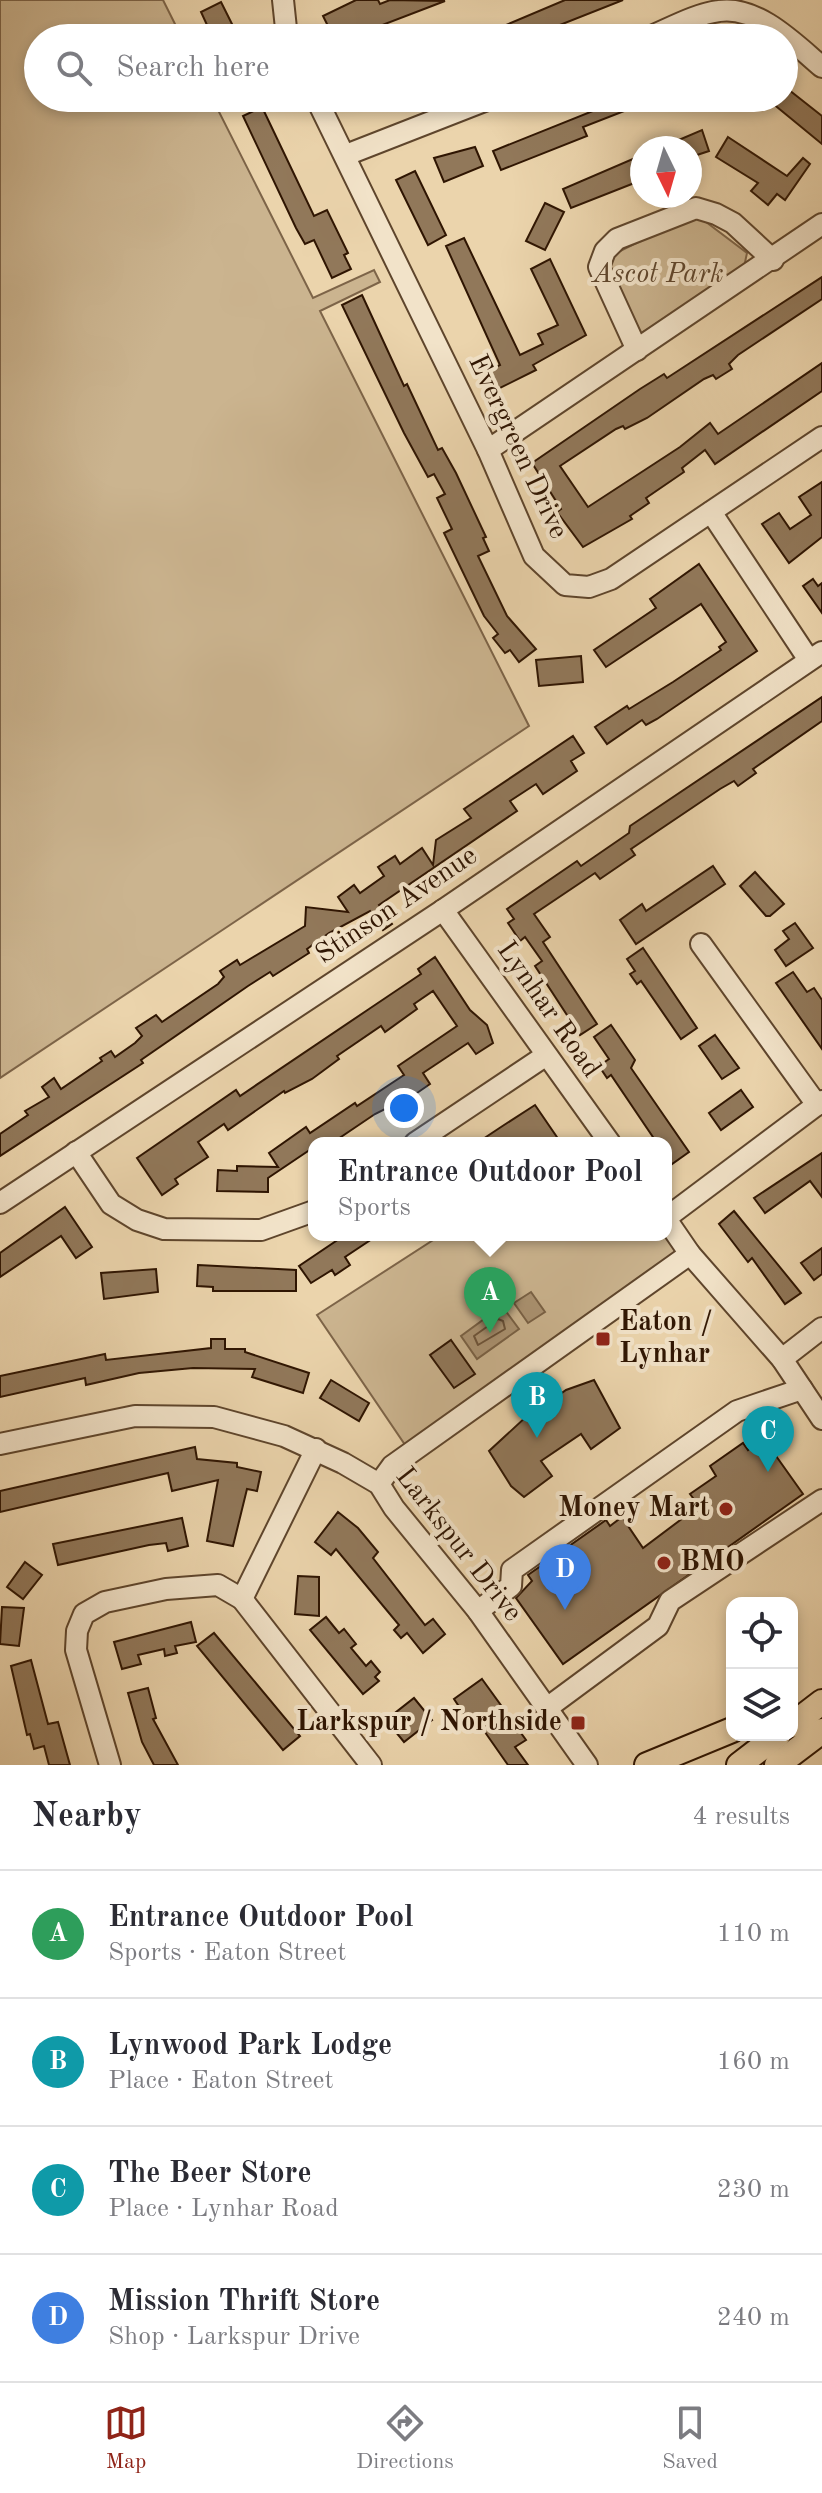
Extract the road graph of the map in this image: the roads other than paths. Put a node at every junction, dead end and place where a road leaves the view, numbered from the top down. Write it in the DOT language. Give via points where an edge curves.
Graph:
graph roads {
  1 [pos="283,0"];
  2 [pos="286,24"];
  3 [pos="684,24"];
  4 [pos="765,24"];
  5 [pos="798,46"];
  6 [pos="822,67"];
  7 [pos="323,112"];
  8 [pos="456,112"];
  9 [pos="346,155"];
  10 [pos="822,224"];
  11 [pos="773,260"];
  12 [pos="637,350"];
  13 [pos="822,437"];
  14 [pos="488,450"];
  15 [pos="711,512"];
  16 [pos="815,656"];
  17 [pos="443,910"];
  18 [pos="701,944"];
  19 [pos="545,1056"];
  20 [pos="820,1103"];
  21 [pos="424,1137"];
  22 [pos="606,1137"];
  23 [pos="76,1152"];
  24 [pos="0,1203"];
  25 [pos="308,1213"];
  26 [pos="672,1214"];
  27 [pos="672,1227"];
  28 [pos="690,1254"];
  29 [pos="822,1328"];
  30 [pos="782,1359"];
  31 [pos="802,1389"];
  32 [pos="822,1419"];
  33 [pos="0,1444"];
  34 [pos="316,1449"];
  35 [pos="379,1484"];
  36 [pos="822,1500"];
  37 [pos="242,1599"];
  38 [pos="478,1611"];
  39 [pos="822,1694"];
  40 [pos="822,1702"];
  41 [pos="798,1704"];
  42 [pos="547,1708"];
  43 [pos="798,1720"];
  44 [pos="822,1731"];
  45 [pos="726,1732"];
  46 [pos="770,1741"];
  47 [pos="110,1765"];
  48 [pos="371,1765"];
  49 [pos="587,1765"];
  50 [pos="647,1765"];
  51 [pos="739,1765"];
  52 [pos="777,1765"];
  1 -- 2 [label="street"];
  3 -- 4 [label="street" via="718,11 740,11"];
  5 -- 6 [label="street"];
  7 -- 9 [label="street, Evergreen Drive"];
  8 -- 9 [label="street"];
  9 -- 14 [label="street, Evergreen Drive"];
  10 -- 11 [label="street"];
  11 -- 12 [label="street"];
  11 -- 12 [label="street" via="733,223 696,208 617,239 599,267"];
  12 -- 14 [label="street"];
  13 -- 15 [label="street, Evergreen Drive"];
  14 -- 15 [label="street, Evergreen Drive" via="534,556 565,585 589,587 611,579"];
  15 -- 16 [label="street"];
  16 -- 17 [label="street, Stinson Avenue"];
  17 -- 19 [label="street, Lynhar Road"];
  17 -- 23 [label="street, Stinson Avenue"];
  18 -- 20 [label="street"];
  19 -- 21 [label="street"];
  19 -- 22 [label="street, Lynhar Road"];
  20 -- 26 [label="street"];
  23 -- 24 [label="street, Stinson Avenue"];
  23 -- 25 [label="street" via="111,1204 164,1229 261,1230"];
  27 -- 28 [label="street"];
  28 -- 30 [label="street"];
  28 -- 35 [label="street" via="392,1466"];
  29 -- 30 [label="street"];
  30 -- 31 [label="street"];
  31 -- 32 [label="street"];
  31 -- 38 [label="street" via="737,1411 512,1570 511,1586"];
  33 -- 34 [label="street, Larkspur Drive" via="135,1416 214,1417"];
  34 -- 35 [label="street, Larkspur Drive"];
  34 -- 37 [label="street"];
  35 -- 38 [label="street, Larkspur Drive"];
  36 -- 42 [label="street" via="670,1601 658,1626"];
  37 -- 47 [label="street" via="218,1585 166,1589 105,1602 84,1614 76,1650"];
  37 -- 48 [label="street"];
  38 -- 42 [label="street, Larkspur Drive"];
  39 -- 41 [label="main road"];
  40 -- 43 [label="main road"];
  42 -- 49 [label="street, Larkspur Drive"];
  44 -- 52 [label="main road"];
  45 -- 50 [label="main road"];
  46 -- 51 [label="main road"];
}
